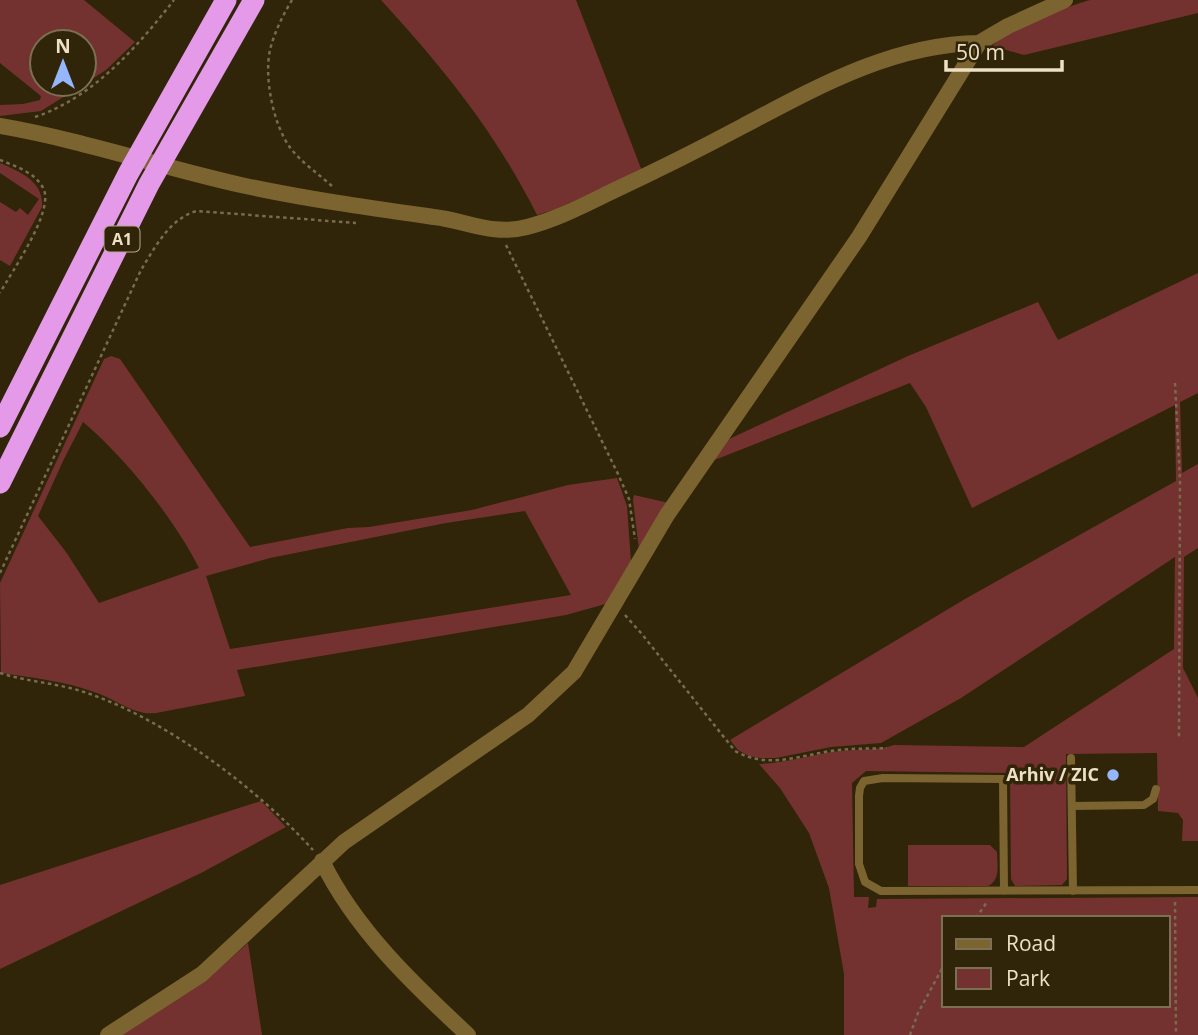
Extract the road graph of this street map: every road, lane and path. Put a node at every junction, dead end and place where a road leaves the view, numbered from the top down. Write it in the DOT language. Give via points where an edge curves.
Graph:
graph roads {
  1 [pos="174,0"];
  2 [pos="226,0"];
  3 [pos="254,0"];
  4 [pos="292,0"];
  5 [pos="1065,0"];
  6 [pos="979,43"];
  7 [pos="7,127"];
  8 [pos="0,160"];
  9 [pos="354,205"];
  10 [pos="360,223"];
  11 [pos="500,232"];
  12 [pos="0,293"];
  13 [pos="1175,383"];
  14 [pos="0,427"];
  15 [pos="0,483"];
  16 [pos="633,570"];
  17 [pos="0,573"];
  18 [pos="614,606"];
  19 [pos="0,674"];
  20 [pos="1179,739"];
  21 [pos="887,748"];
  22 [pos="1071,758"];
  23 [pos="1156,789"];
  24 [pos="1072,806"];
  25 [pos="322,861"];
  26 [pos="1175,890"];
  27 [pos="1198,890"];
  28 [pos="994,891"];
  29 [pos="1004,891"];
  30 [pos="1073,891"];
  31 [pos="977,916"];
  32 [pos="942,969"];
  33 [pos="108,1035"];
  34 [pos="468,1035"];
  35 [pos="910,1035"];
  36 [pos="1176,1035"];
  1 -- 7 [label="path" via="144,39 90,87 61,105"];
  2 -- 14 [label="highway, A1" via="128,174"];
  3 -- 15 [label="highway, A1" via="149,184"];
  4 -- 9 [label="path" via="270,51 269,87 276,118 289,146"];
  5 -- 6 [label="street"];
  6 -- 11 [label="street" via="950,43 868,65 564,215"];
  6 -- 16 [label="street" via="859,237"];
  7 -- 9 [label="street" via="242,185"];
  8 -- 12 [label="path" via="36,179 46,203"];
  9 -- 11 [label="street"];
  10 -- 17 [label="path" via="197,211 173,225 141,270"];
  11 -- 16 [label="path" via="629,499 635,533"];
  13 -- 20 [label="path" via="1180,480"];
  16 -- 18 [label="street"];
  18 -- 21 [label="path" via="735,751 747,758 762,762"];
  18 -- 25 [label="street" via="574,672 528,715"];
  19 -- 25 [label="path" via="86,693 164,731 262,799"];
  22 -- 24 [label="lane"];
  23 -- 24 [label="lane" via="1153,799 1144,805"];
  24 -- 30 [label="lane"];
  25 -- 33 [label="street" via="202,974"];
  25 -- 34 [label="street" via="357,919"];
  26 -- 27 [label="lane"];
  26 -- 30 [label="lane"];
  26 -- 36 [label="path"];
  28 -- 29 [label="lane"];
  28 -- 29 [label="lane" via="881,891 865,882 859,863 859,796 864,781 1003,779"];
  28 -- 31 [label="path"];
  29 -- 30 [label="lane"];
  32 -- 35 [label="path"];
}
